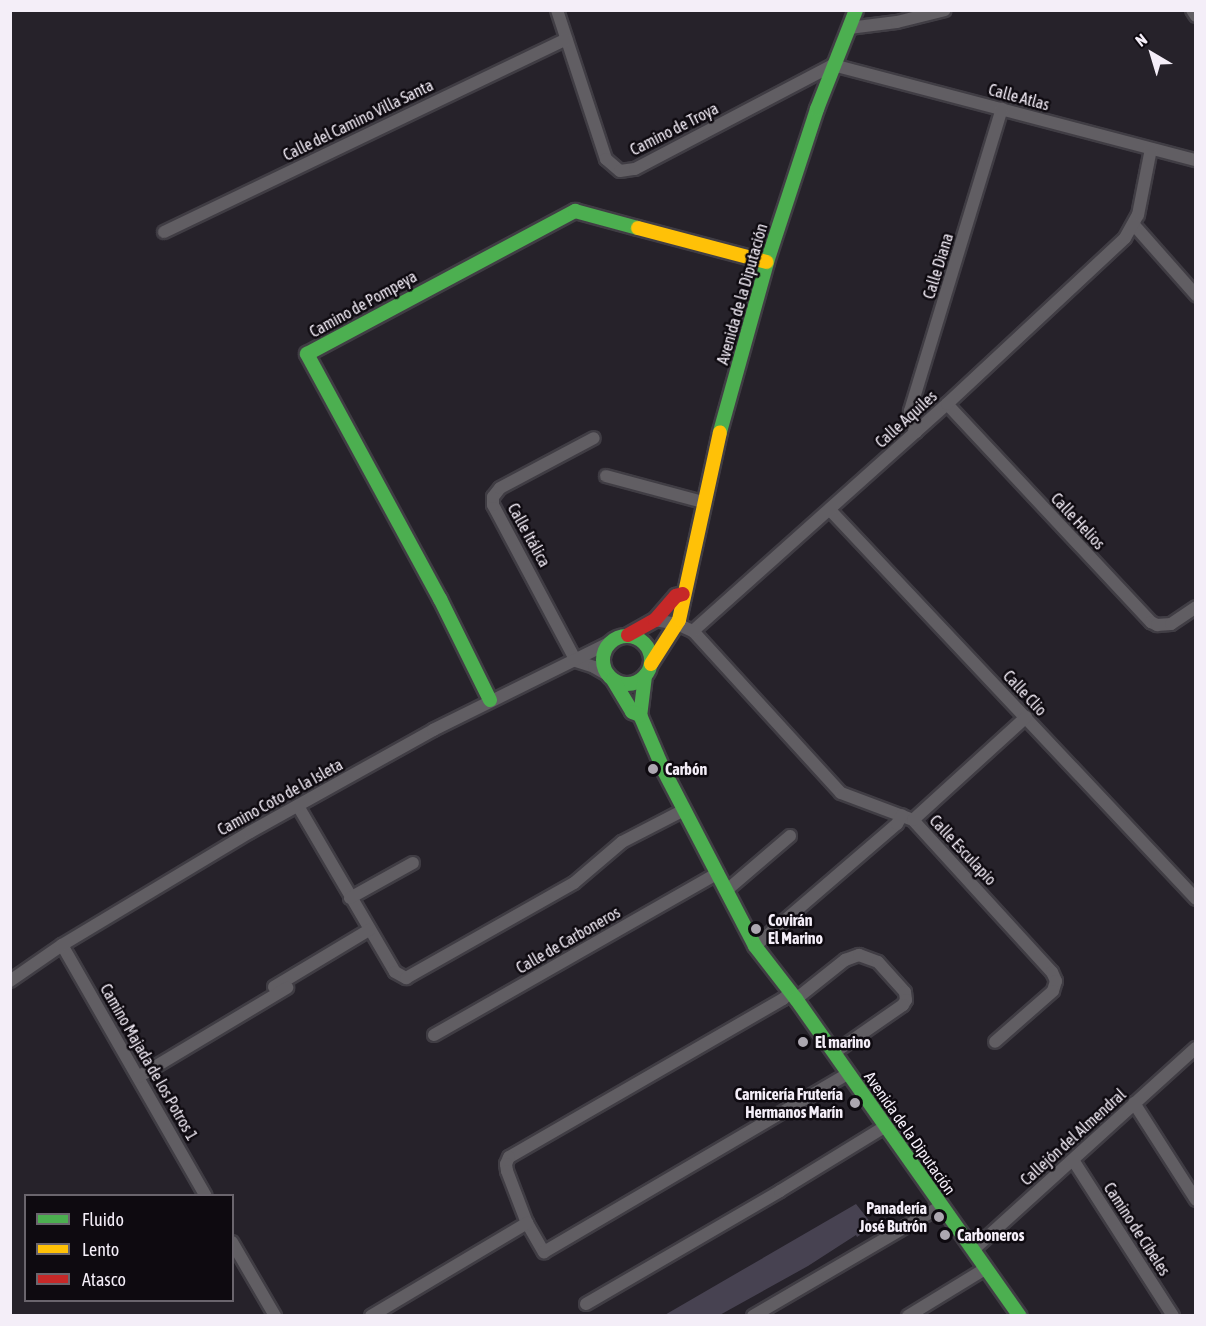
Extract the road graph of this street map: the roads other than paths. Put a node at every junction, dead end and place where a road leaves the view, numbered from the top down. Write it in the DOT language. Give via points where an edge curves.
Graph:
graph roads {
  1 [pos="557,10"];
  2 [pos="856,10"];
  3 [pos="945,10"];
  4 [pos="1192,10"];
  5 [pos="1196,16"];
  6 [pos="849,28"];
  7 [pos="566,39"];
  8 [pos="833,65"];
  9 [pos="1002,109"];
  10 [pos="1151,149"];
  11 [pos="1196,160"];
  12 [pos="1134,225"];
  13 [pos="164,232"];
  14 [pos="767,262"];
  15 [pos="1196,295"];
  16 [pos="947,404"];
  17 [pos="916,432"];
  18 [pos="594,438"];
  19 [pos="606,476"];
  20 [pos="703,502"];
  21 [pos="830,510"];
  22 [pos="683,594"];
  23 [pos="1196,607"];
  24 [pos="655,620"];
  25 [pos="677,624"];
  26 [pos="693,631"];
  27 [pos="628,635"];
  28 [pos="609,643"];
  29 [pos="576,662"];
  30 [pos="648,670"];
  31 [pos="611,677"];
  32 [pos="490,700"];
  33 [pos="640,715"];
  34 [pos="1026,717"];
  35 [pos="298,806"];
  36 [pos="684,810"];
  37 [pos="907,818"];
  38 [pos="790,836"];
  39 [pos="413,863"];
  40 [pos="718,873"];
  41 [pos="727,890"];
  42 [pos="350,898"];
  43 [pos="1196,899"];
  44 [pos="369,930"];
  45 [pos="62,945"];
  46 [pos="755,946"];
  47 [pos="10,981"];
  48 [pos="287,988"];
  49 [pos="794,995"];
  50 [pos="224,1017"];
  51 [pos="434,1035"];
  52 [pos="995,1042"];
  53 [pos="1196,1048"];
  54 [pos="834,1053"];
  55 [pos="848,1074"];
  56 [pos="138,1077"];
  57 [pos="1134,1103"];
  58 [pos="886,1126"];
  59 [pos="1073,1160"];
  60 [pos="205,1194"];
  61 [pos="1196,1200"];
  62 [pos="941,1206"];
  63 [pos="524,1225"];
  64 [pos="234,1245"];
  65 [pos="973,1250"];
  66 [pos="985,1269"];
  67 [pos="586,1304"];
  68 [pos="275,1316"];
  69 [pos="371,1316"];
  70 [pos="753,1316"];
  71 [pos="908,1316"];
  72 [pos="1020,1316"];
  73 [pos="1173,1316"];
  1 -- 7 [label="street, Camino de Troya"];
  2 -- 6 [label="street, Avenida de la Diputación"];
  3 -- 6 [label="street"];
  4 -- 5 [label="street"];
  6 -- 8 [label="street, Avenida de la Diputación"];
  7 -- 8 [label="street, Camino de Troya" via="606,159 620,171 635,169"];
  7 -- 13 [label="street, Calle del Camino Villa Santa"];
  8 -- 9 [label="street, Calle Atlas"];
  8 -- 14 [label="street, Avenida de la Diputación"];
  9 -- 10 [label="street, Calle Atlas"];
  9 -- 17 [label="street, Calle Diana" via="910,411 910,422"];
  10 -- 11 [label="street, Calle Atlas"];
  10 -- 12 [label="street"];
  12 -- 15 [label="street"];
  12 -- 16 [label="street, Calle Aquiles" via="1125,238"];
  14 -- 20 [label="street, Avenida de la Diputación"];
  14 -- 32 [label="street, Camino de Pompeya" via="575,211 307,354 440,599"];
  16 -- 17 [label="street, Calle Aquiles"];
  16 -- 23 [label="street, Calle Helios" via="1151,622 1171,624"];
  17 -- 21 [label="street, Calle Aquiles"];
  18 -- 29 [label="street, Calle Itálica" via="500,488 493,497 493,505"];
  19 -- 20 [label="street"];
  20 -- 22 [label="street, Avenida de la Diputación"];
  21 -- 26 [label="street, Calle Aquiles"];
  21 -- 34 [label="street, Calle Clio"];
  22 -- 24 [label="street" via="676,596"];
  22 -- 25 [label="street, Avenida de la Diputación" via="685,600"];
  24 -- 25 [label="street, Calle Esculapio"];
  24 -- 27 [label="street"];
  25 -- 26 [label="street, Calle Esculapio"];
  25 -- 30 [label="street, Avenida de la Diputación"];
  26 -- 37 [label="street, Calle Esculapio" via="841,793"];
  27 -- 28 [label="street"];
  27 -- 30 [label="street" via="646,644"];
  28 -- 29 [label="street, Camino Coto de la Isleta"];
  28 -- 31 [label="street" via="603,662"];
  29 -- 31 [label="street"];
  29 -- 32 [label="street, Camino Coto de la Isleta"];
  30 -- 31 [label="street" via="633,683"];
  30 -- 33 [label="street, Avenida de la Diputación"];
  31 -- 33 [label="street, Avenida de la Diputación" via="632,712"];
  32 -- 35 [label="street, Camino Coto de la Isleta"];
  33 -- 36 [label="street, Avenida de la Diputación"];
  34 -- 37 [label="street"];
  34 -- 43 [label="street, Calle Clio"];
  35 -- 42 [label="street"];
  35 -- 45 [label="street, Camino Coto de la Isleta"];
  36 -- 40 [label="street, Avenida de la Diputación"];
  36 -- 44 [label="street" via="622,842 574,883 411,977 395,972"];
  37 -- 46 [label="street"];
  37 -- 52 [label="street, Calle Esculapio" via="1055,976 1053,991"];
  38 -- 41 [label="street"];
  39 -- 42 [label="street"];
  40 -- 41 [label="street, Avenida de la Diputación"];
  40 -- 51 [label="street, Calle de Carboneros"];
  41 -- 46 [label="street, Avenida de la Diputación"];
  42 -- 44 [label="street"];
  44 -- 50 [label="street"];
  45 -- 47 [label="street, Camino Coto de la Isleta"];
  45 -- 56 [label="street, Camino Majada de los Potros 1"];
  46 -- 49 [label="street, Avenida de la Diputación"];
  48 -- 56 [label="street"];
  49 -- 54 [label="street, Avenida de la Diputación"];
  49 -- 54 [label="street" via="845,960 859,955 878,962 905,992 903,1005"];
  49 -- 63 [label="street" via="512,1155 506,1164 507,1171"];
  53 -- 57 [label="street, Callejón del Almendral"];
  54 -- 55 [label="street, Avenida de la Diputación"];
  55 -- 58 [label="street, Avenida de la Diputación"];
  55 -- 63 [label="street" via="544,1252"];
  56 -- 60 [label="street, Camino Majada de los Potros 1"];
  57 -- 59 [label="street, Callejón del Almendral"];
  57 -- 61 [label="street"];
  58 -- 62 [label="street, Avenida de la Diputación"];
  58 -- 67 [label="street"];
  59 -- 65 [label="street, Callejón del Almendral"];
  59 -- 73 [label="street, Camino de Cibeles"];
  62 -- 65 [label="street, Avenida de la Diputación"];
  62 -- 70 [label="street"];
  63 -- 69 [label="street"];
  64 -- 68 [label="street"];
  65 -- 66 [label="street, Avenida de la Diputación"];
  66 -- 71 [label="street"];
  66 -- 72 [label="street, Avenida de la Diputación"];
}
